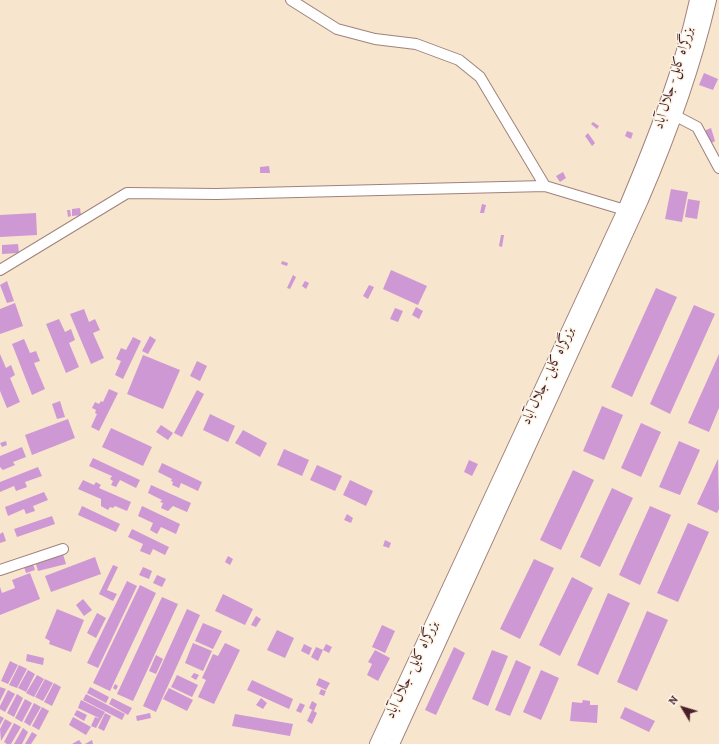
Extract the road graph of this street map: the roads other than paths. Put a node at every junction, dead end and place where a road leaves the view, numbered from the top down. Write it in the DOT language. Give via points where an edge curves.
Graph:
graph roads {
  1 [pos="291,0"];
  2 [pos="697,0"];
  3 [pos="709,0"];
  4 [pos="676,116"];
  5 [pos="662,136"];
  6 [pos="719,168"];
  7 [pos="545,186"];
  8 [pos="636,198"];
  9 [pos="625,210"];
  10 [pos="618,240"];
  11 [pos="0,270"];
  12 [pos="63,550"];
  13 [pos="0,570"];
  14 [pos="386,741"];
  1 -- 7 [label="street" via="337,29 375,40 416,44 459,60 480,77"];
  2 -- 5 [label="highway, بزرگراه کابل- جلال آباد" via="688,43"];
  3 -- 4 [label="highway, بزرگراه کابل- جلال آباد" via="700,41"];
  4 -- 5 [label="highway, بزرگراه کابل- جلال آباد"];
  4 -- 6 [label="street" via="697,127"];
  5 -- 8 [label="highway, بزرگراه کابل- جلال آباد"];
  7 -- 9 [label="street"];
  7 -- 11 [label="street" via="216,194 127,193"];
  8 -- 9 [label="highway, بزرگراه کابل- جلال آباد"];
  8 -- 10 [label="highway, بزرگراه کابل- جلال آباد"];
  9 -- 10 [label="highway, بزرگراه کابل- جلال آباد"];
  10 -- 14 [label="highway, بزرگراه کابل- جلال آباد"];
  12 -- 13 [label="street"];
}
